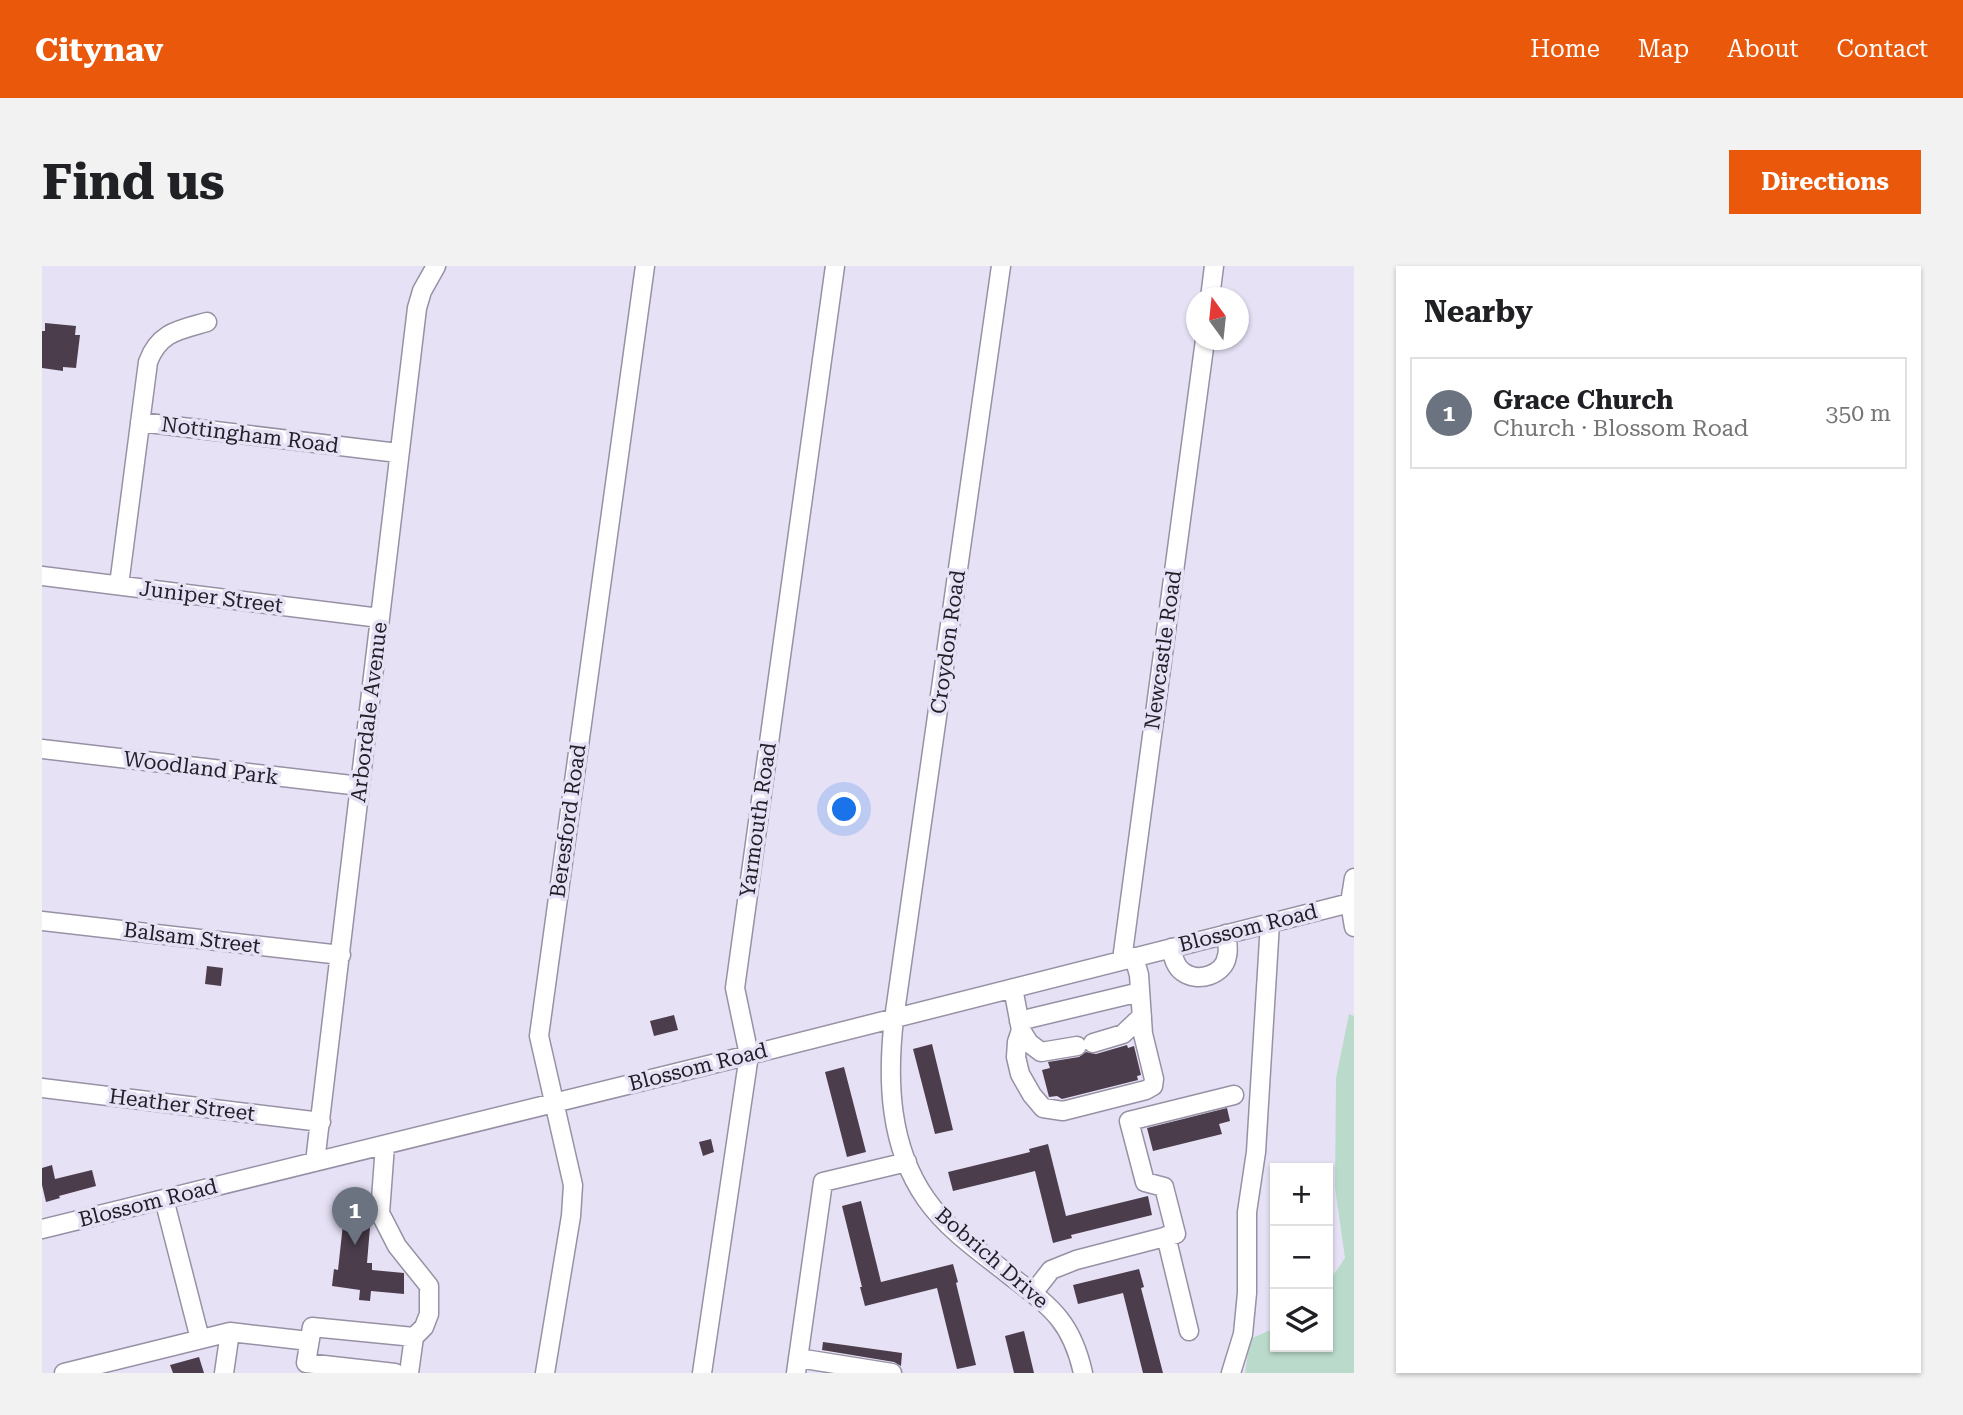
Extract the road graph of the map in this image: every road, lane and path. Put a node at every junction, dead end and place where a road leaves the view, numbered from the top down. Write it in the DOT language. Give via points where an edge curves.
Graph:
graph roads {
  1 [pos="436,266"];
  2 [pos="645,266"];
  3 [pos="835,266"];
  4 [pos="1001,266"];
  5 [pos="1214,266"];
  6 [pos="1211,287"];
  7 [pos="207,322"];
  8 [pos="1204,350"];
  9 [pos="140,422"];
  10 [pos="398,453"];
  11 [pos="42,576"];
  12 [pos="119,585"];
  13 [pos="380,618"];
  14 [pos="42,749"];
  15 [pos="359,786"];
  16 [pos="1354,878"];
  17 [pos="1352,903"];
  18 [pos="42,921"];
  19 [pos="1270,923"];
  20 [pos="1354,927"];
  21 [pos="1226,934"];
  22 [pos="1171,948"];
  23 [pos="341,955"];
  24 [pos="1128,958"];
  25 [pos="1013,988"];
  26 [pos="1140,992"];
  27 [pos="1142,1016"];
  28 [pos="894,1018"];
  29 [pos="1020,1026"];
  30 [pos="749,1055"];
  31 [pos="42,1088"];
  32 [pos="1234,1095"];
  33 [pos="554,1103"];
  34 [pos="321,1122"];
  35 [pos="385,1145"];
  36 [pos="315,1162"];
  37 [pos="907,1162"];
  38 [pos="164,1199"];
  39 [pos="42,1230"];
  40 [pos="1166,1236"];
  41 [pos="1033,1293"];
  42 [pos="1189,1331"];
  43 [pos="230,1332"];
  44 [pos="414,1337"];
  45 [pos="200,1339"];
  46 [pos="309,1341"];
  47 [pos="797,1365"];
  48 [pos="324,1369"];
  49 [pos="64,1373"];
  50 [pos="224,1373"];
  51 [pos="395,1373"];
  52 [pos="409,1373"];
  53 [pos="545,1373"];
  54 [pos="702,1373"];
  55 [pos="892,1373"];
  56 [pos="1083,1373"];
  57 [pos="1231,1373"];
  1 -- 10 [label="street, Arbordale Avenue" via="417,308"];
  2 -- 33 [label="street, Beresford Road" via="539,1036"];
  3 -- 30 [label="street, Yarmouth Road" via="735,988"];
  4 -- 28 [label="street, Croydon Road"];
  5 -- 6 [label="street"];
  7 -- 9 [label="street" via="176,331 158,343 148,362"];
  8 -- 24 [label="street, Newcastle Road"];
  9 -- 10 [label="street, Nottingham Road"];
  9 -- 12 [label="street, Nottingham Road"];
  10 -- 13 [label="street, Arbordale Avenue"];
  11 -- 12 [label="street, Juniper Street"];
  12 -- 13 [label="street, Juniper Street"];
  13 -- 15 [label="street, Arbordale Avenue"];
  14 -- 15 [label="street, Woodland Park"];
  15 -- 23 [label="street, Arbordale Avenue"];
  16 -- 17 [label="street"];
  17 -- 19 [label="street, Blossom Road"];
  17 -- 20 [label="street"];
  18 -- 23 [label="street, Balsam Street"];
  19 -- 21 [label="street, Blossom Road"];
  19 -- 57 [label="street" via="1256,1152 1247,1212 1247,1293 1243,1334"];
  21 -- 22 [label="street, Blossom Road"];
  21 -- 22 [label="street" via="1227,958 1212,975 1201,978 1181,971"];
  22 -- 24 [label="street, Blossom Road"];
  23 -- 34 [label="street, Arbordale Avenue"];
  24 -- 25 [label="street, Blossom Road"];
  24 -- 26 [label="street, Newcastle Road"];
  25 -- 28 [label="street, Blossom Road"];
  25 -- 29 [label="street"];
  26 -- 27 [label="street, Newcastle Road"];
  26 -- 29 [label="street"];
  27 -- 29 [label="street" via="1123,1034 1041,1052 1029,1043"];
  27 -- 29 [label="street, Newcastle Road" via="1153,1086 1063,1111 1043,1108 1020,1074 1016,1058"];
  28 -- 30 [label="street, Blossom Road"];
  28 -- 37 [label="street, Bobrich Drive" via="890,1097"];
  30 -- 33 [label="street, Blossom Road"];
  30 -- 54 [label="street, Yarmouth Road"];
  31 -- 34 [label="street, Heather Street"];
  32 -- 40 [label="street" via="1129,1121 1145,1182 1164,1186 1176,1234"];
  33 -- 35 [label="street, Blossom Road"];
  33 -- 53 [label="street, Beresford Road" via="573,1204"];
  34 -- 36 [label="street, Arbordale Avenue"];
  35 -- 36 [label="street, Blossom Road"];
  35 -- 44 [label="street" via="380,1213 397,1246 429,1286 429,1314"];
  36 -- 38 [label="street, Blossom Road"];
  37 -- 41 [label="street, Bobrich Drive" via="926,1199 956,1232"];
  37 -- 47 [label="street" via="823,1182"];
  38 -- 39 [label="street, Blossom Road"];
  38 -- 45 [label="street"];
  40 -- 41 [label="street" via="1051,1270"];
  40 -- 42 [label="street"];
  41 -- 56 [label="street, Bobrich Drive" via="1068,1329"];
  43 -- 45 [label="street"];
  43 -- 46 [label="street"];
  43 -- 50 [label="street"];
  44 -- 46 [label="street" via="312,1326"];
  44 -- 52 [label="street"];
  45 -- 49 [label="street"];
  46 -- 48 [label="street" via="306,1363"];
  47 -- 55 [label="street"];
  48 -- 51 [label="street"];
}
